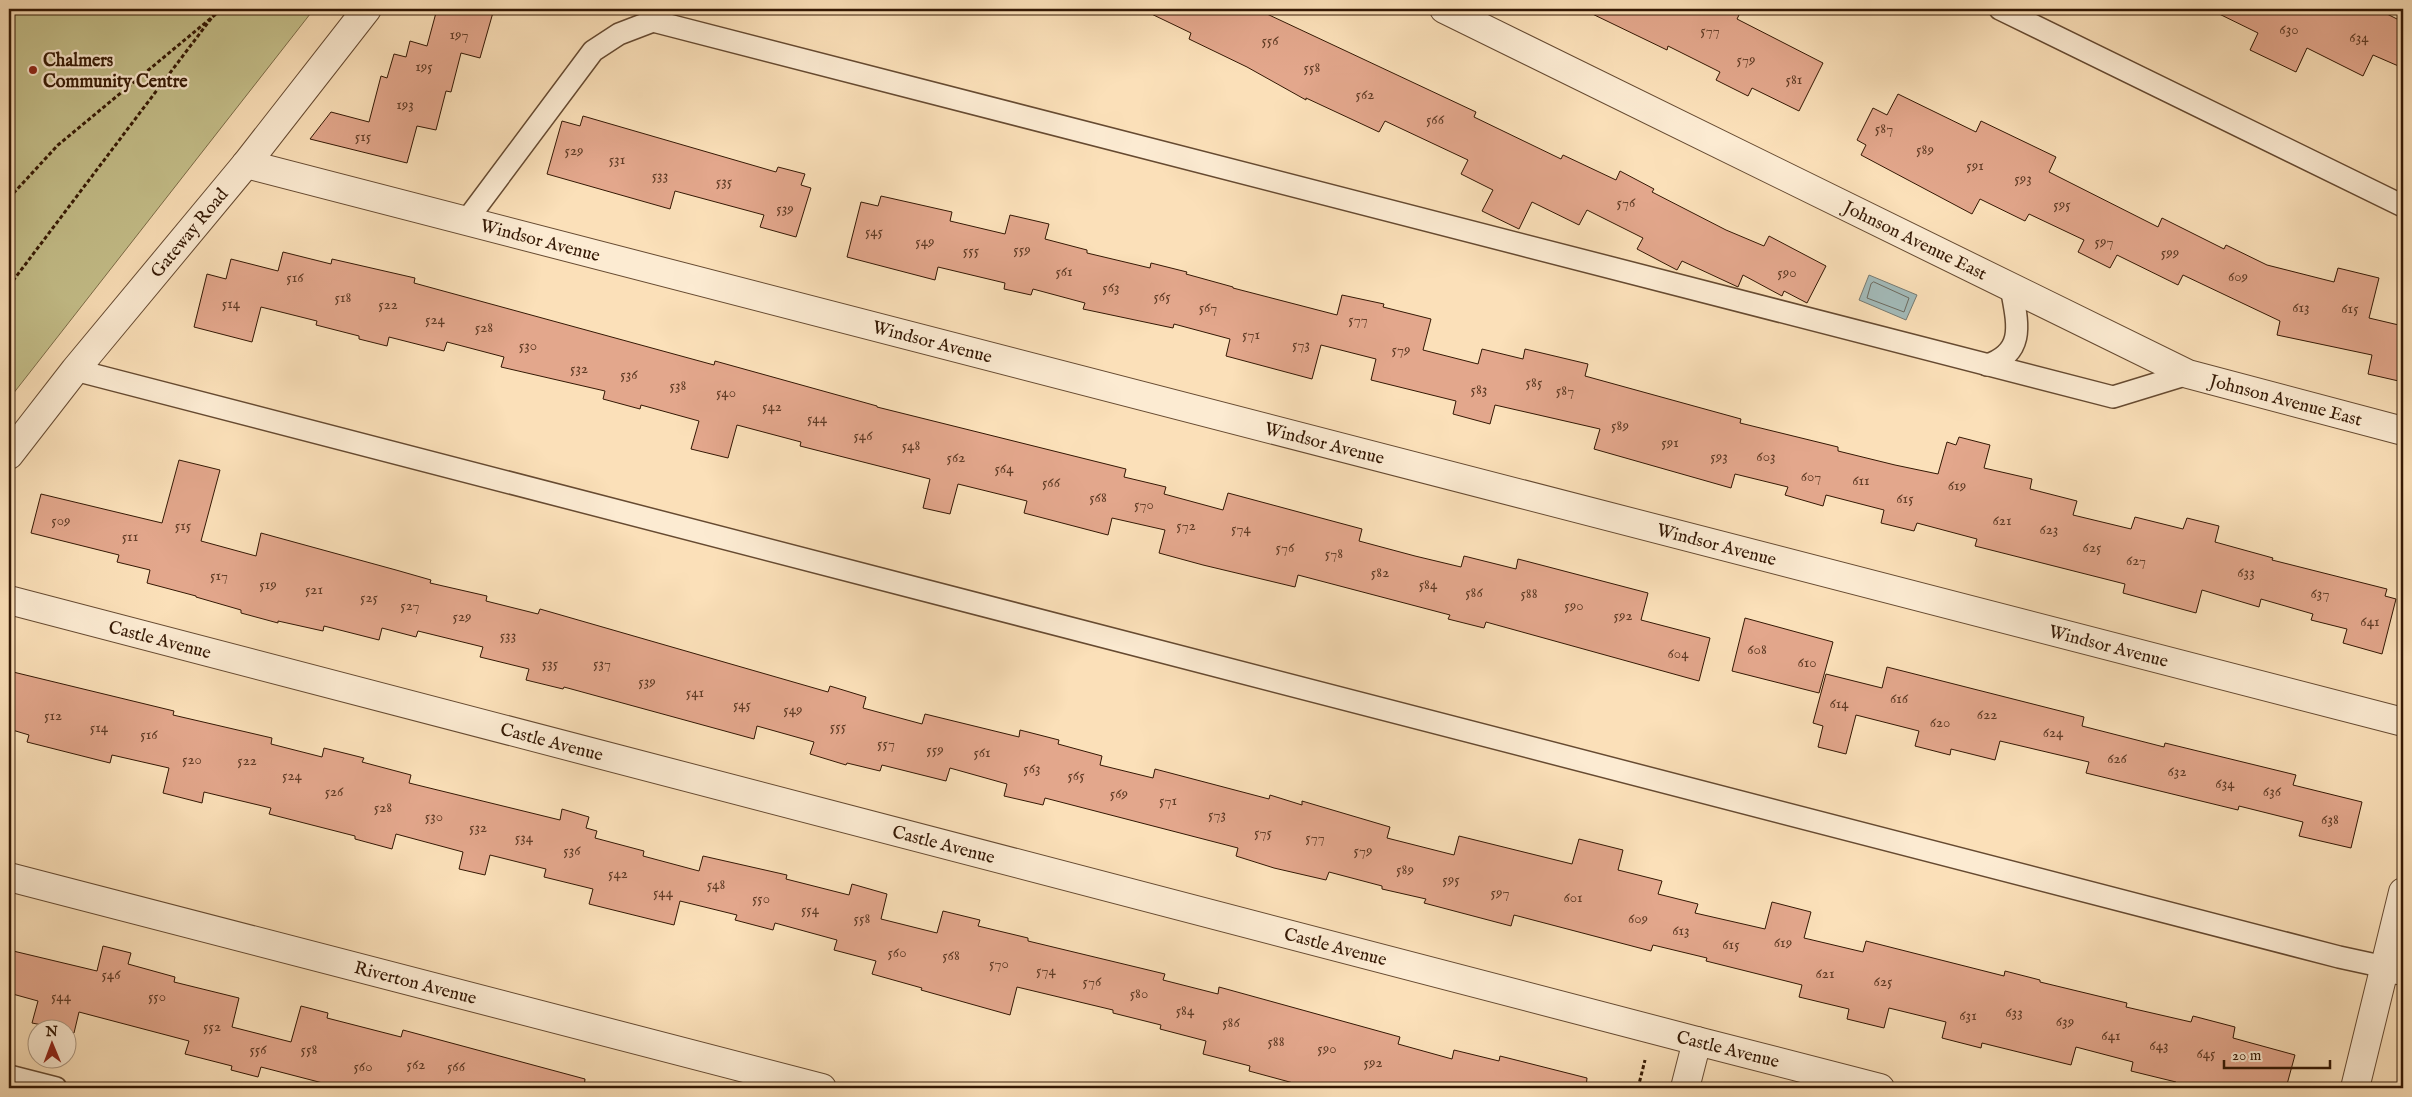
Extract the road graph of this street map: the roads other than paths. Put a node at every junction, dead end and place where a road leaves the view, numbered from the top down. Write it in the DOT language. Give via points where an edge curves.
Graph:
graph roads {
  1 [pos="367,9"];
  2 [pos="1444,9"];
  3 [pos="2000,9"];
  4 [pos="657,15"];
  5 [pos="246,164"];
  6 [pos="2403,206"];
  7 [pos="466,221"];
  8 [pos="2011,287"];
  9 [pos="1986,365"];
  10 [pos="75,370"];
  11 [pos="2188,374"];
  12 [pos="2403,430"];
  13 [pos="9,455"];
  14 [pos="9,600"];
  15 [pos="2403,722"];
  16 [pos="9,877"];
  17 [pos="2403,892"];
  18 [pos="2394,969"];
  19 [pos="1697,1041"];
  20 [pos="9,1076"];
  21 [pos="56,1088"];
  22 [pos="822,1088"];
  23 [pos="1685,1088"];
  24 [pos="1880,1088"];
  25 [pos="2355,1088"];
  1 -- 5 [label="street, Gateway Road"];
  2 -- 8 [label="street, Johnson Avenue East"];
  3 -- 6 [label="lane"];
  4 -- 7 [label="lane" via="593,51"];
  4 -- 9 [label="lane"];
  5 -- 7 [label="street, Windsor Avenue"];
  5 -- 10 [label="street, Gateway Road"];
  7 -- 15 [label="street, Windsor Avenue"];
  8 -- 9 [label="lane" via="2016,338 2009,354"];
  8 -- 11 [label="street, Johnson Avenue East"];
  9 -- 11 [label="lane" via="2113,397"];
  10 -- 13 [label="street, Gateway Road"];
  10 -- 18 [label="lane"];
  11 -- 12 [label="street, Johnson Avenue East"];
  14 -- 19 [label="street, Castle Avenue"];
  16 -- 22 [label="street, Riverton Avenue"];
  17 -- 18 [label="street"];
  18 -- 25 [label="street"];
  19 -- 23 [label="street"];
  19 -- 24 [label="street, Castle Avenue"];
  20 -- 21 [label="lane"];
}
